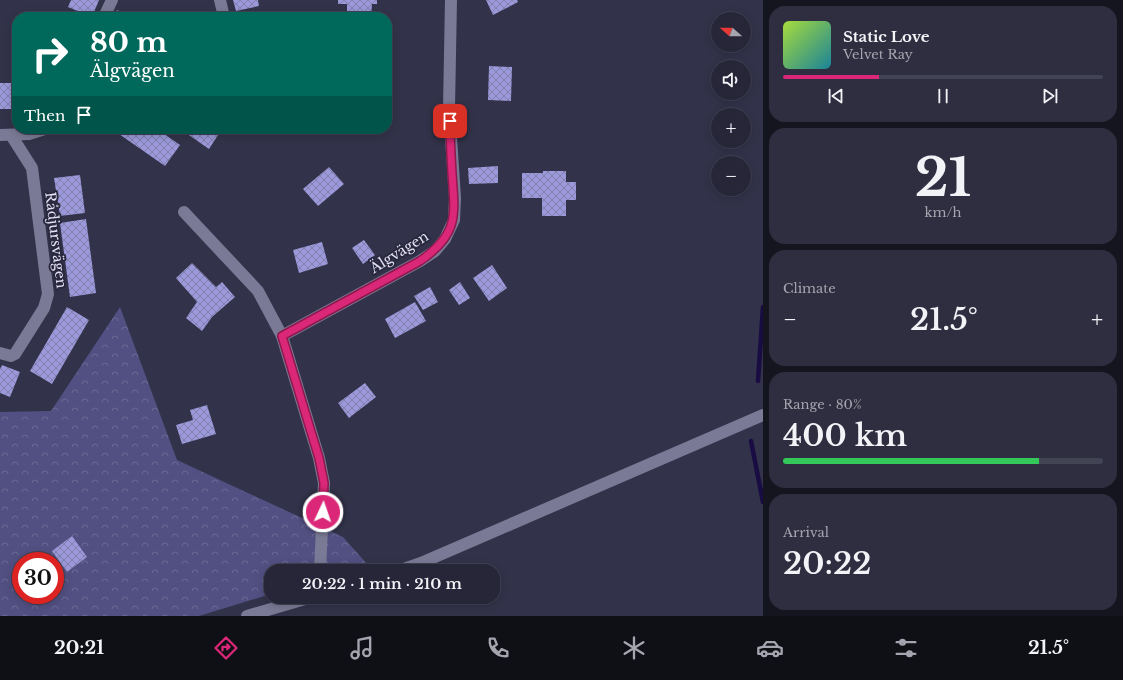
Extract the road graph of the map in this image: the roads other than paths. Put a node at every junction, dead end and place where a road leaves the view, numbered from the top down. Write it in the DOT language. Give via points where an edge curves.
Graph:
graph roads {
  1 [pos="112,0"];
  2 [pos="220,0"];
  3 [pos="451,0"];
  4 [pos="106,12"];
  5 [pos="223,12"];
  6 [pos="29,134"];
  7 [pos="5,135"];
  8 [pos="184,212"];
  9 [pos="282,336"];
  10 [pos="0,353"];
  11 [pos="763,415"];
  12 [pos="320,564"];
  13 [pos="418,564"];
  14 [pos="288,604"];
  15 [pos="248,616"];
  1 -- 4 [label="street"];
  2 -- 5 [label="street"];
  3 -- 9 [label="street, Älgvägen" via="449,108 455,198 454,220 445,239 435,251 420,261"];
  6 -- 7 [label="street, Rådjursvägen"];
  7 -- 10 [label="street, Rådjursvägen" via="32,168 48,294 44,308 16,354 11,356"];
  8 -- 9 [label="street" via="258,291"];
  9 -- 12 [label="street" via="319,458 324,483"];
  11 -- 13 [label="street"];
  14 -- 15 [label="street"];
}
